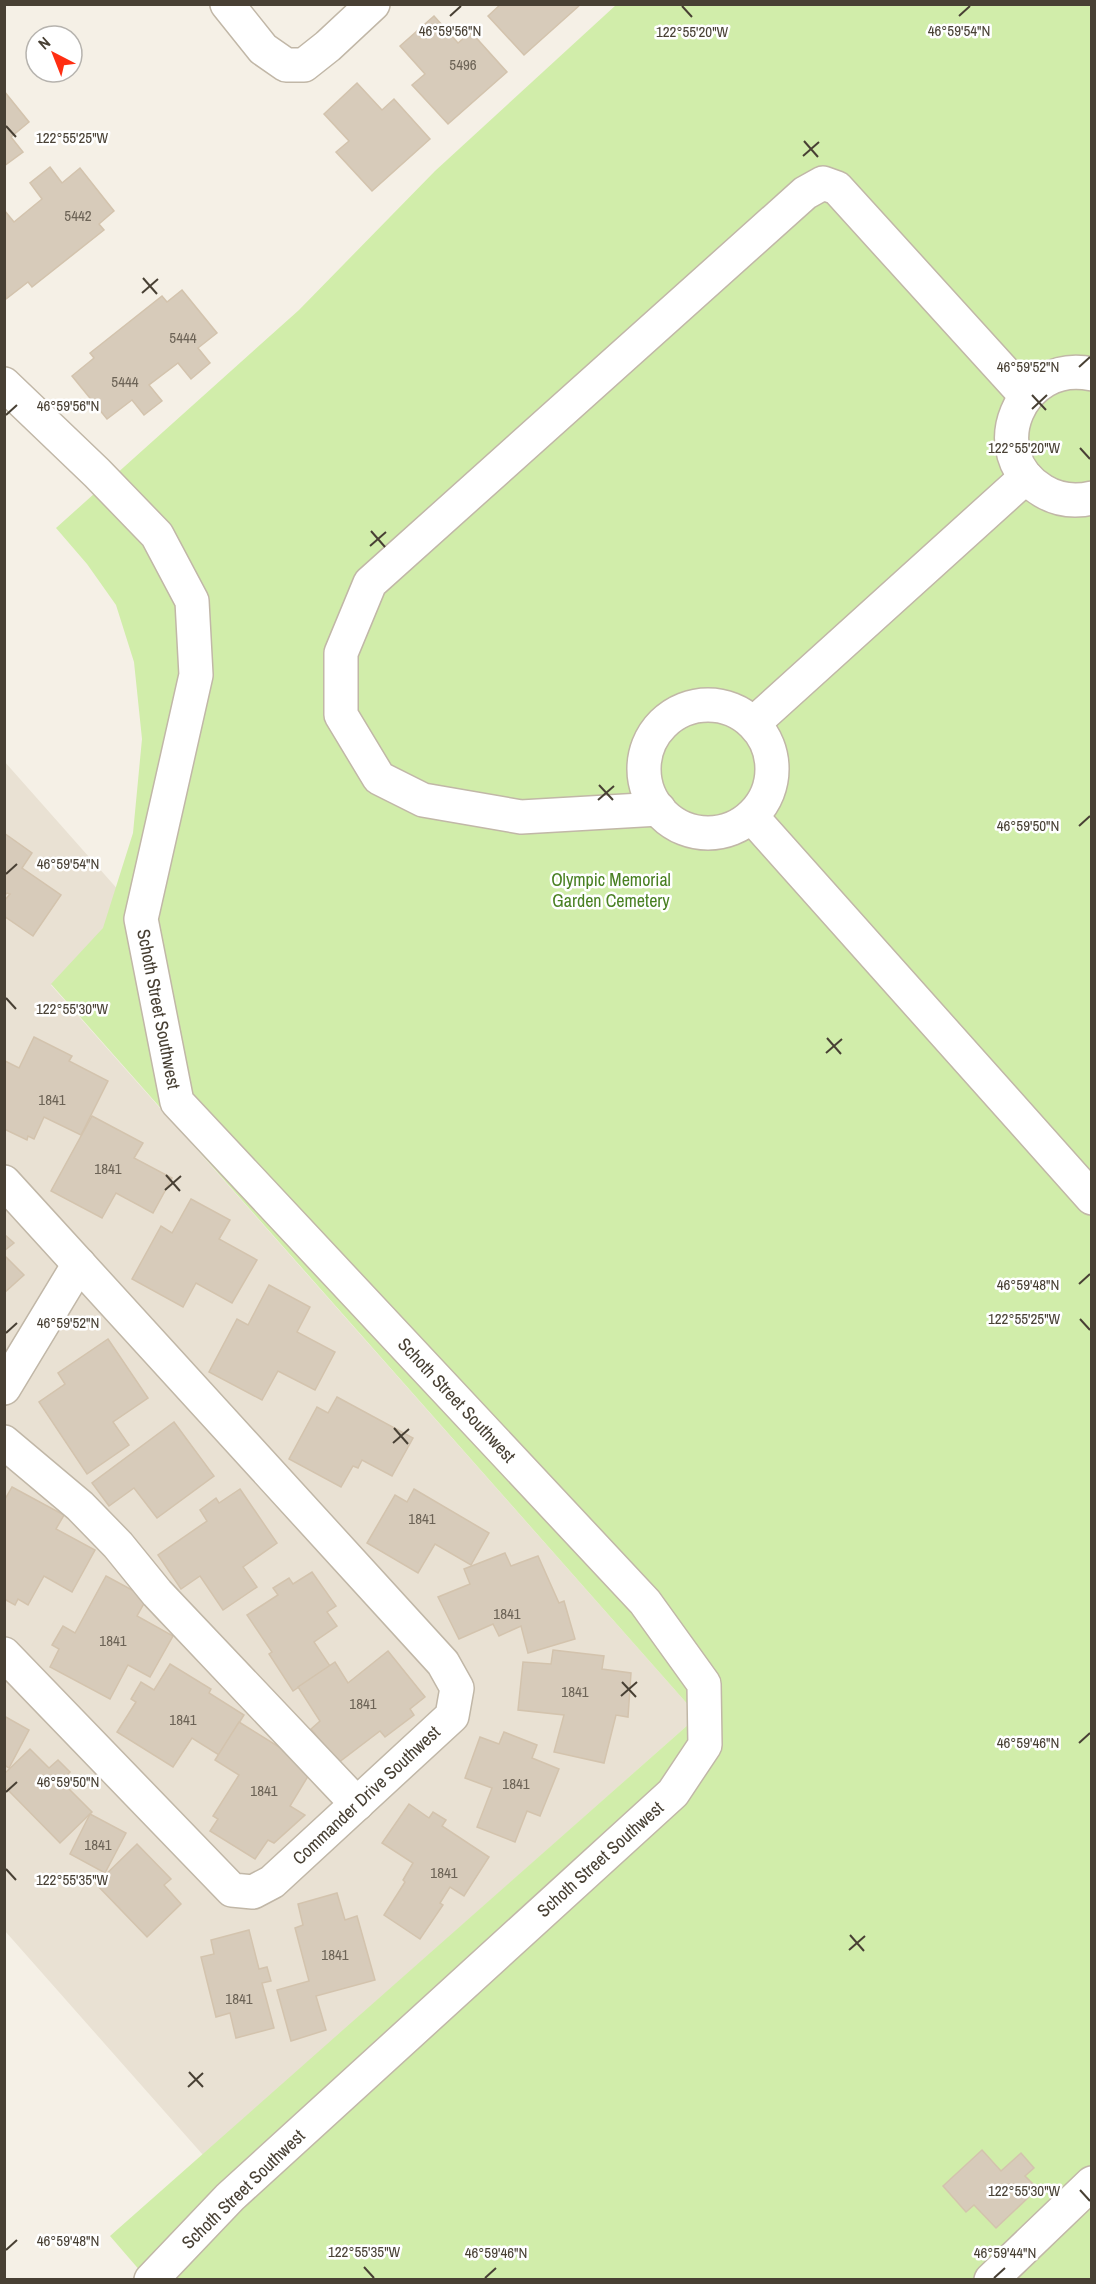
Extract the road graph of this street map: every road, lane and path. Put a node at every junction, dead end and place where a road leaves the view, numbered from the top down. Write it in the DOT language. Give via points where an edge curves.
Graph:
graph roads {
  1 [pos="227,4"];
  2 [pos="373,4"];
  3 [pos="1092,374"];
  4 [pos="4,384"];
  5 [pos="1026,396"];
  6 [pos="1026,477"];
  7 [pos="1092,498"];
  8 [pos="754,723"];
  9 [pos="659,810"];
  10 [pos="752,817"];
  11 [pos="4,1182"];
  12 [pos="1092,1198"];
  13 [pos="79,1264"];
  14 [pos="4,1388"];
  15 [pos="4,1442"];
  16 [pos="4,1654"];
  17 [pos="357,1804"];
  18 [pos="1092,2183"];
  19 [pos="152,2280"];
  20 [pos="991,2280"];
  1 -- 2 [label="street" via="262,49 286,65 304,65"];
  3 -- 5 [label="street" via="1065,372 1050,377"];
  4 -- 19 [label="street, Schoth Street Southwest" via="157,535 192,601 196,675 141,919 177,1102 645,1602 704,1684 705,1745 673,1793 230,2197"];
  5 -- 6 [label="street" via="1015,414 1011,436 1015,458"];
  5 -- 9 [label="street" via="837,188 823,183 805,193 370,583 341,653 341,716 379,778 423,801 521,817"];
  6 -- 7 [label="street" via="1050,495 1065,500"];
  6 -- 8 [label="street"];
  8 -- 9 [label="street" via="720,705 682,710 665,721 653,736 644,774"];
  8 -- 10 [label="street" via="772,758 772,777 759,810"];
  9 -- 10 [label="street" via="675,824 696,832 718,832"];
  10 -- 12 [label="street"];
  11 -- 13 [label="street, Commander Drive Southwest"];
  13 -- 14 [label="street"];
  13 -- 17 [label="street, Commander Drive Southwest" via="443,1664 457,1688 452,1716"];
  15 -- 17 [label="street" via="80,1506"];
  16 -- 17 [label="street, Commander Drive Southwest" via="232,1890 253,1892 272,1882"];
  18 -- 20 [label="street"];
}
